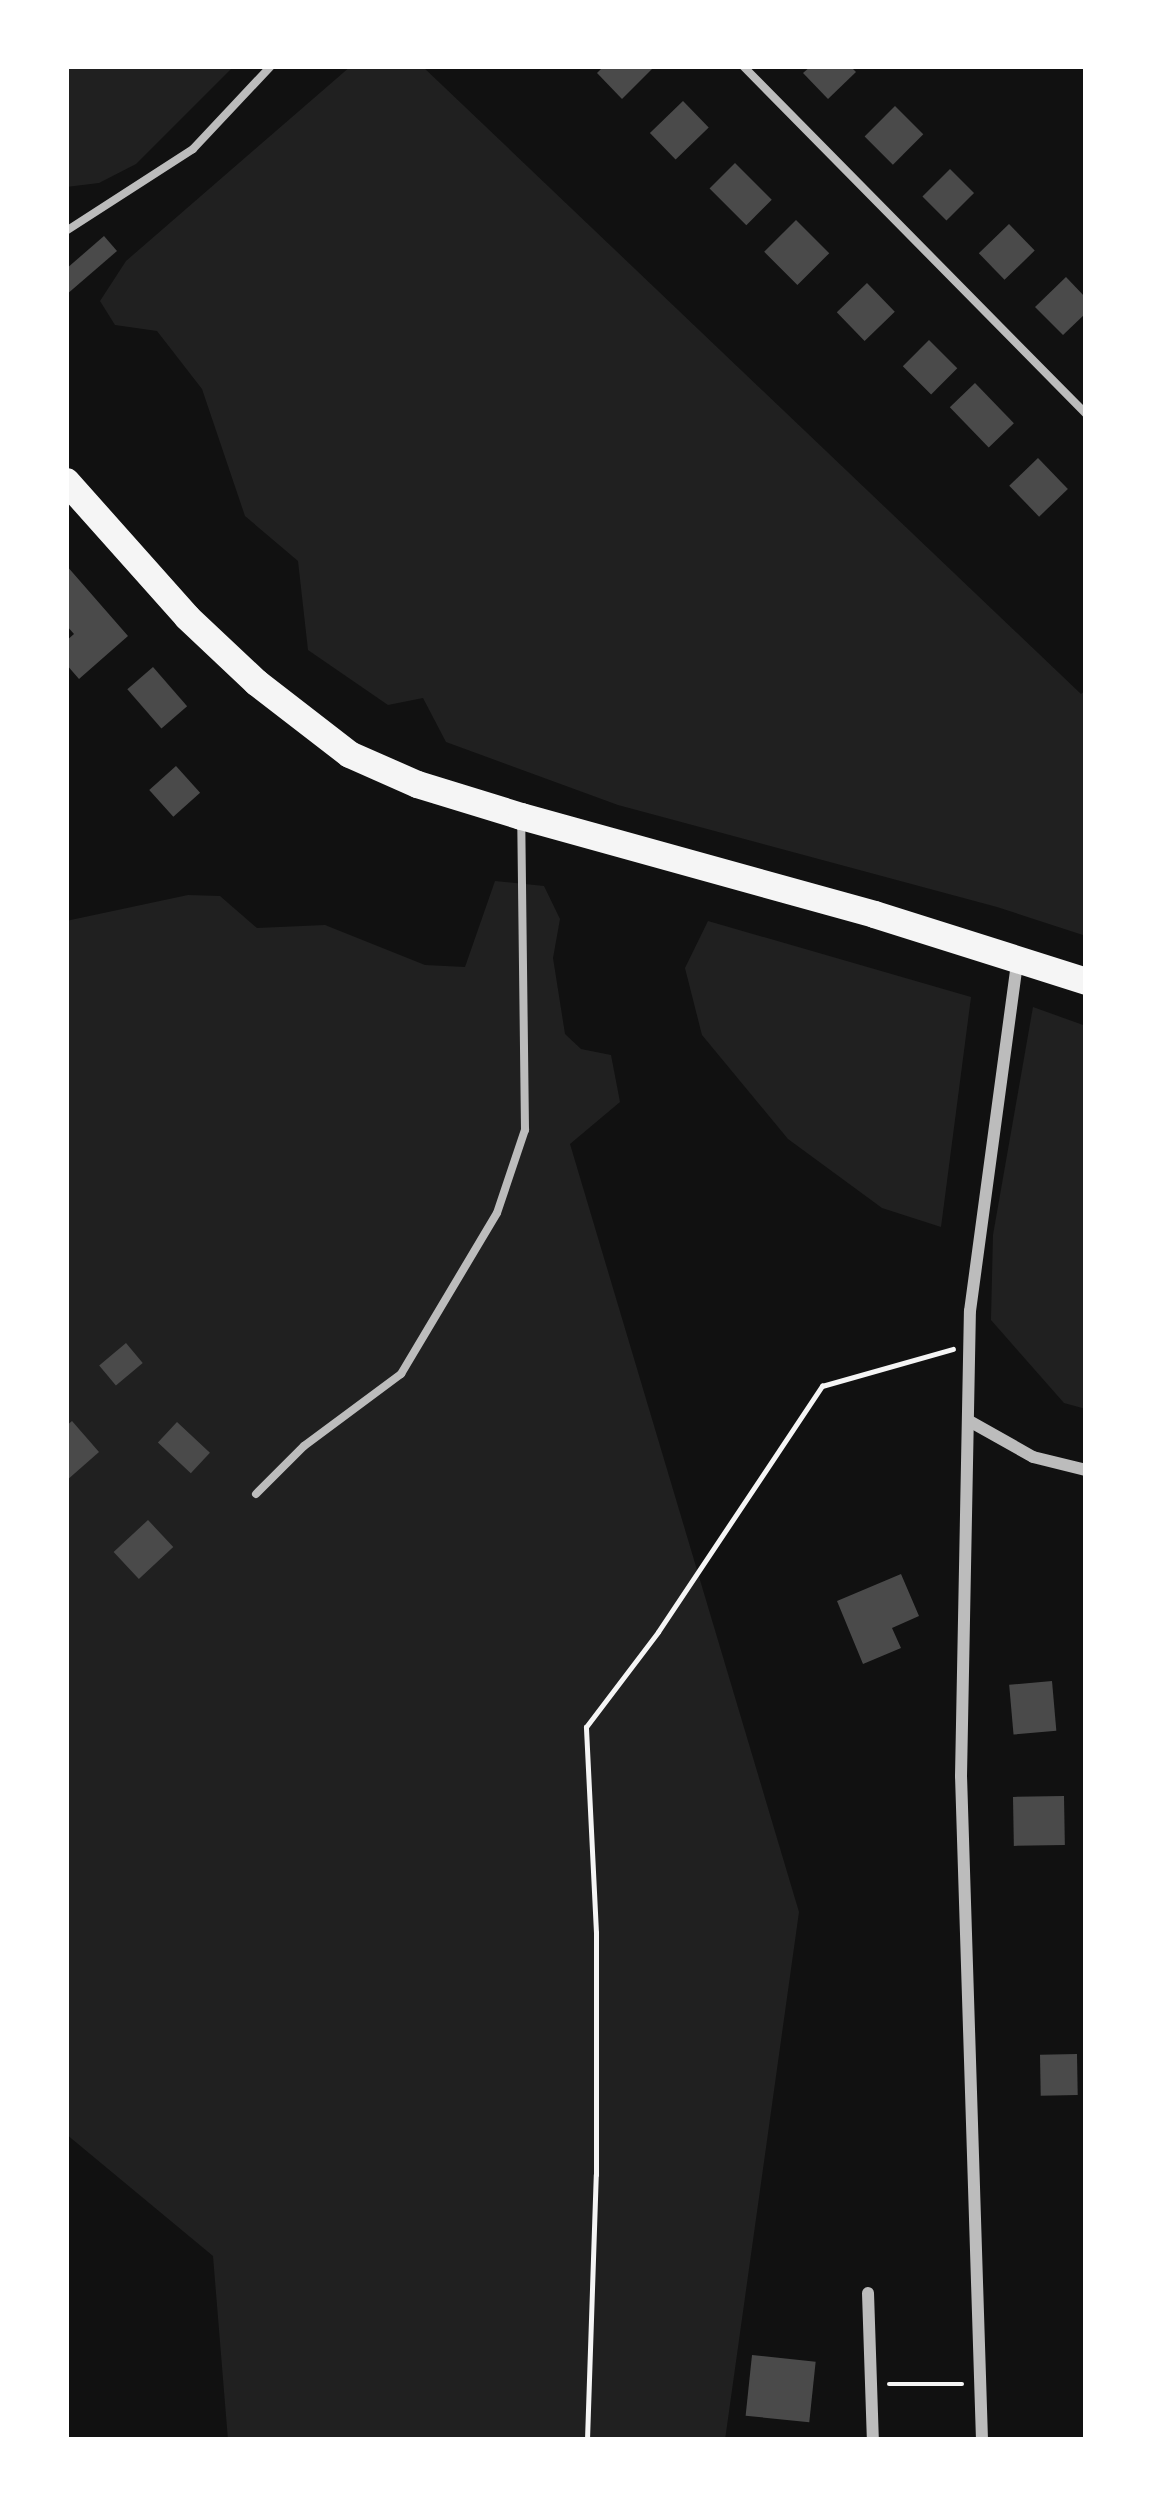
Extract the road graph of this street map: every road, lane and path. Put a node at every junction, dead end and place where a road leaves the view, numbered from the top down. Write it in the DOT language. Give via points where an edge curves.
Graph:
graph roads {
  1 [pos="271,66"];
  2 [pos="742,66"];
  3 [pos="66,231"];
  4 [pos="1086,414"];
  5 [pos="66,481"];
  6 [pos="521,816"];
  7 [pos="1018,957"];
  8 [pos="1086,980"];
  9 [pos="970,1345"];
  10 [pos="971,1422"];
  11 [pos="1086,1470"];
  12 [pos="256,1494"];
  13 [pos="868,2294"];
  14 [pos="871,2384"];
  15 [pos="981,2384"];
  16 [pos="587,2440"];
  17 [pos="873,2440"];
  18 [pos="982,2440"];
  1 -- 3 [label="lane" via="193,149"];
  2 -- 4 [label="lane"];
  5 -- 6 [label="main road" via="187,616 308,725 392,775"];
  6 -- 7 [label="main road"];
  6 -- 12 [label="lane" via="525,1130 497,1213 401,1374 304,1446"];
  7 -- 8 [label="main road"];
  7 -- 9 [label="street" via="976,1235"];
  9 -- 10 [label="street"];
  9 -- 16 [label="path" via="822,1386 586,1727 596,1933"];
  10 -- 11 [label="street" via="1033,1457"];
  10 -- 15 [label="street" via="961,1776"];
  13 -- 14 [label="street"];
  14 -- 15 [label="path"];
  14 -- 17 [label="street"];
  15 -- 18 [label="street"];
}
